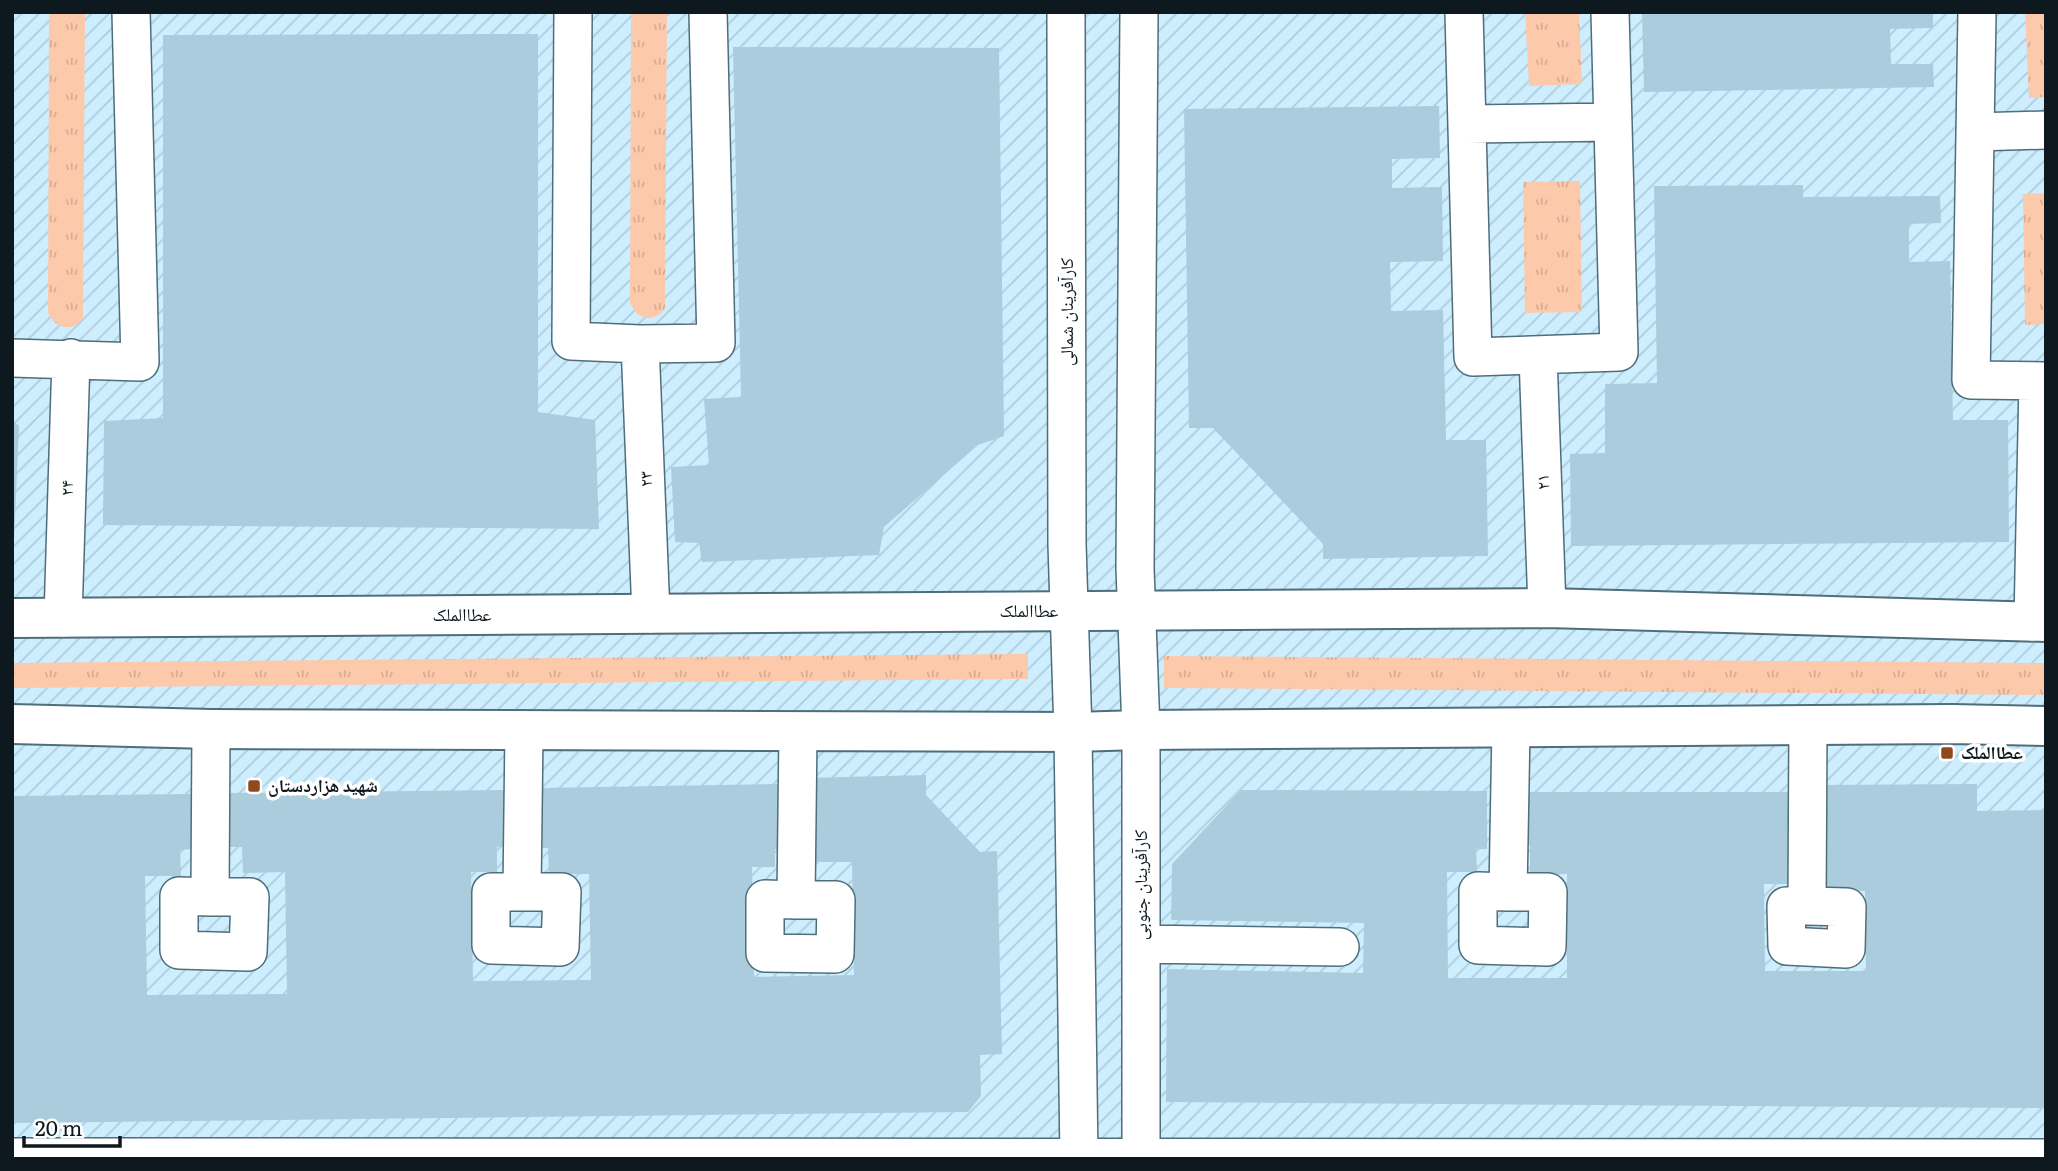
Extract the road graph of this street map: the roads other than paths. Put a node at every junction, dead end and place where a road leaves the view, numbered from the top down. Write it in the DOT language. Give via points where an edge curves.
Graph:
graph roads {
  1 [pos="131,12"];
  2 [pos="573,12"];
  3 [pos="708,12"];
  4 [pos="1066,12"];
  5 [pos="1139,12"];
  6 [pos="1464,12"];
  7 [pos="1609,12"];
  8 [pos="1977,12"];
  9 [pos="1612,122"];
  10 [pos="1467,124"];
  11 [pos="2046,130"];
  12 [pos="1975,132"];
  13 [pos="640,344"];
  14 [pos="1538,356"];
  15 [pos="12,358"];
  16 [pos="71,358"];
  17 [pos="2042,381"];
  18 [pos="1547,608"];
  19 [pos="1137,610"];
  20 [pos="1070,611"];
  21 [pos="651,614"];
  22 [pos="12,618"];
  23 [pos="63,618"];
  24 [pos="2039,622"];
  25 [pos="12,724"];
  26 [pos="1808,725"];
  27 [pos="2046,726"];
  28 [pos="1511,728"];
  29 [pos="211,729"];
  30 [pos="1141,730"];
  31 [pos="524,731"];
  32 [pos="798,732"];
  33 [pos="1073,732"];
  34 [pos="522,892"];
  35 [pos="1508,892"];
  36 [pos="210,897"];
  37 [pos="796,900"];
  38 [pos="1807,906"];
  39 [pos="1141,944"];
  40 [pos="1340,947"];
  41 [pos="12,1157"];
  42 [pos="1079,1158"];
  43 [pos="1141,1158"];
  44 [pos="2046,1158"];
  1 -- 16 [label="street" via="140,362"];
  2 -- 13 [label="street" via="571,341"];
  3 -- 13 [label="street" via="716,343"];
  4 -- 20 [label="street, کارآفرینان شمالی"];
  5 -- 19 [label="street"];
  6 -- 10 [label="street"];
  7 -- 9 [label="street"];
  8 -- 12 [label="street"];
  9 -- 10 [label="street"];
  9 -- 14 [label="street" via="1619,352"];
  10 -- 14 [label="street" via="1473,357"];
  11 -- 12 [label="street"];
  12 -- 17 [label="street" via="1971,380"];
  13 -- 21 [label="street, ۲۳"];
  14 -- 18 [label="street, ۲۱"];
  15 -- 16 [label="street"];
  16 -- 23 [label="street, ۲۴"];
  17 -- 24 [label="street"];
  18 -- 19 [label="main road, عطاالملک"];
  18 -- 24 [label="main road, عطاالملک"];
  19 -- 20 [label="main road, عطاالملک"];
  19 -- 30 [label="street, کارآفرینان جنوبی"];
  20 -- 21 [label="main road, عطاالملک"];
  20 -- 33 [label="street"];
  21 -- 23 [label="main road, عطاالملک"];
  22 -- 23 [label="main road, عطاالملک"];
  25 -- 29 [label="main road"];
  26 -- 27 [label="main road"];
  26 -- 28 [label="main road"];
  26 -- 38 [label="street"];
  28 -- 30 [label="main road"];
  28 -- 35 [label="street"];
  29 -- 31 [label="main road"];
  29 -- 36 [label="street"];
  30 -- 33 [label="main road"];
  30 -- 39 [label="street, کارآفرینان جنوبی"];
  31 -- 32 [label="main road"];
  31 -- 34 [label="street"];
  32 -- 33 [label="main road"];
  32 -- 37 [label="street"];
  33 -- 42 [label="street"];
  39 -- 40 [label="street"];
  39 -- 43 [label="street, کارآفرینان جنوبی"];
  41 -- 42 [label="street"];
  42 -- 43 [label="street"];
  43 -- 44 [label="street"];
}
